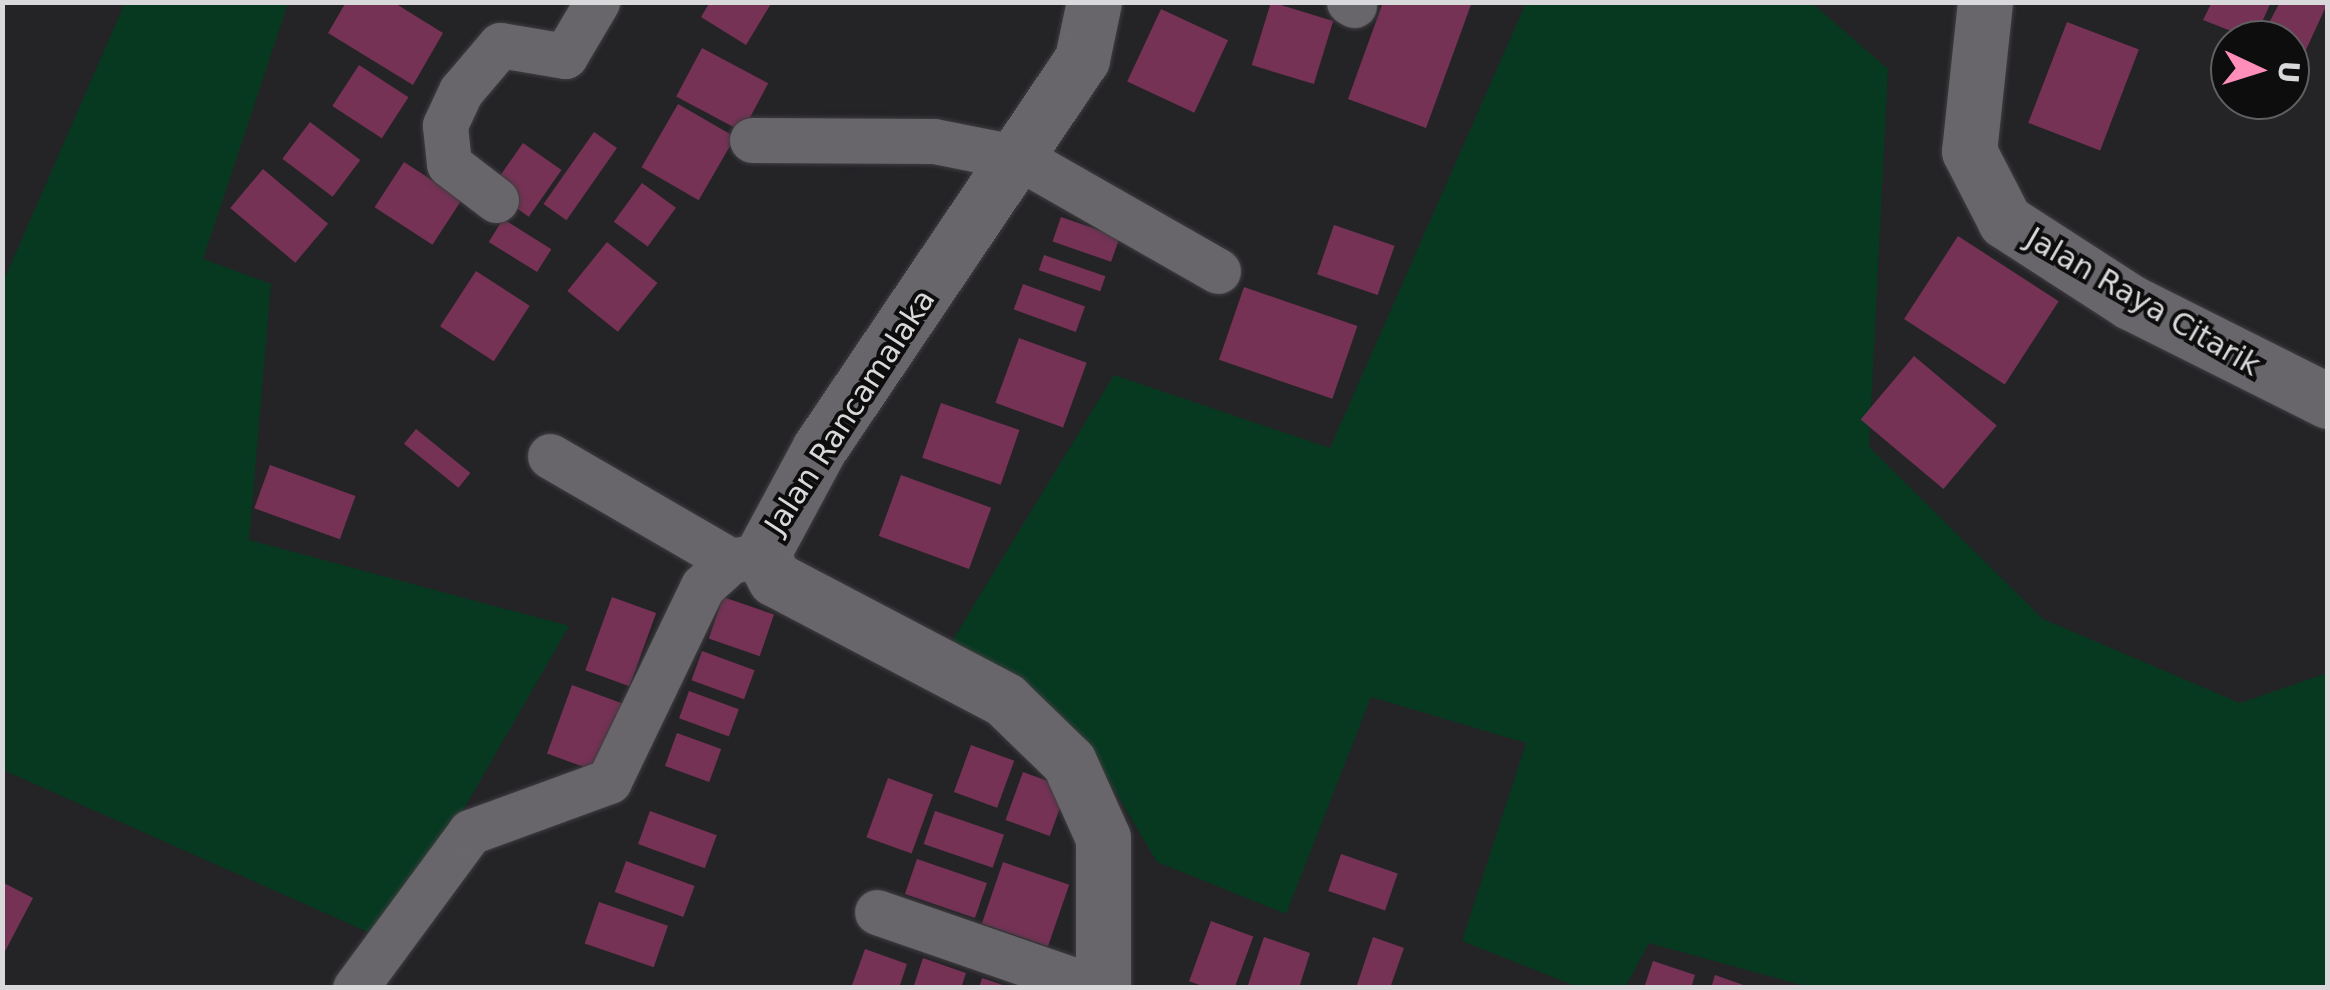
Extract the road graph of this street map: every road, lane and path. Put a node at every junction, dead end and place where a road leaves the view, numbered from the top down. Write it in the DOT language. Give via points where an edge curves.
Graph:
graph roads {
  1 [pos="597,2"];
  2 [pos="1094,2"];
  3 [pos="1985,2"];
  4 [pos="752,140"];
  5 [pos="1020,158"];
  6 [pos="496,200"];
  7 [pos="1218,270"];
  8 [pos="2328,401"];
  9 [pos="550,456"];
  10 [pos="746,558"];
  11 [pos="877,912"];
  12 [pos="355,988"];
  13 [pos="1100,988"];
  1 -- 6 [label="street" via="565,56 500,45 461,91 445,125 449,164"];
  2 -- 5 [label="street, Jalan Rancamalaka" via="1082,58"];
  3 -- 8 [label="street, Jalan Raya Citarik" via="1969,151 2005,221 2130,302"];
  4 -- 5 [label="street" via="934,142"];
  5 -- 7 [label="street"];
  5 -- 10 [label="street, Jalan Rancamalaka"];
  9 -- 10 [label="street"];
  10 -- 12 [label="street" via="703,586 609,780 470,832"];
  10 -- 13 [label="street, Jalan Rancamalaka" via="1005,700 1069,762 1103,838"];
  11 -- 13 [label="street"];
}
